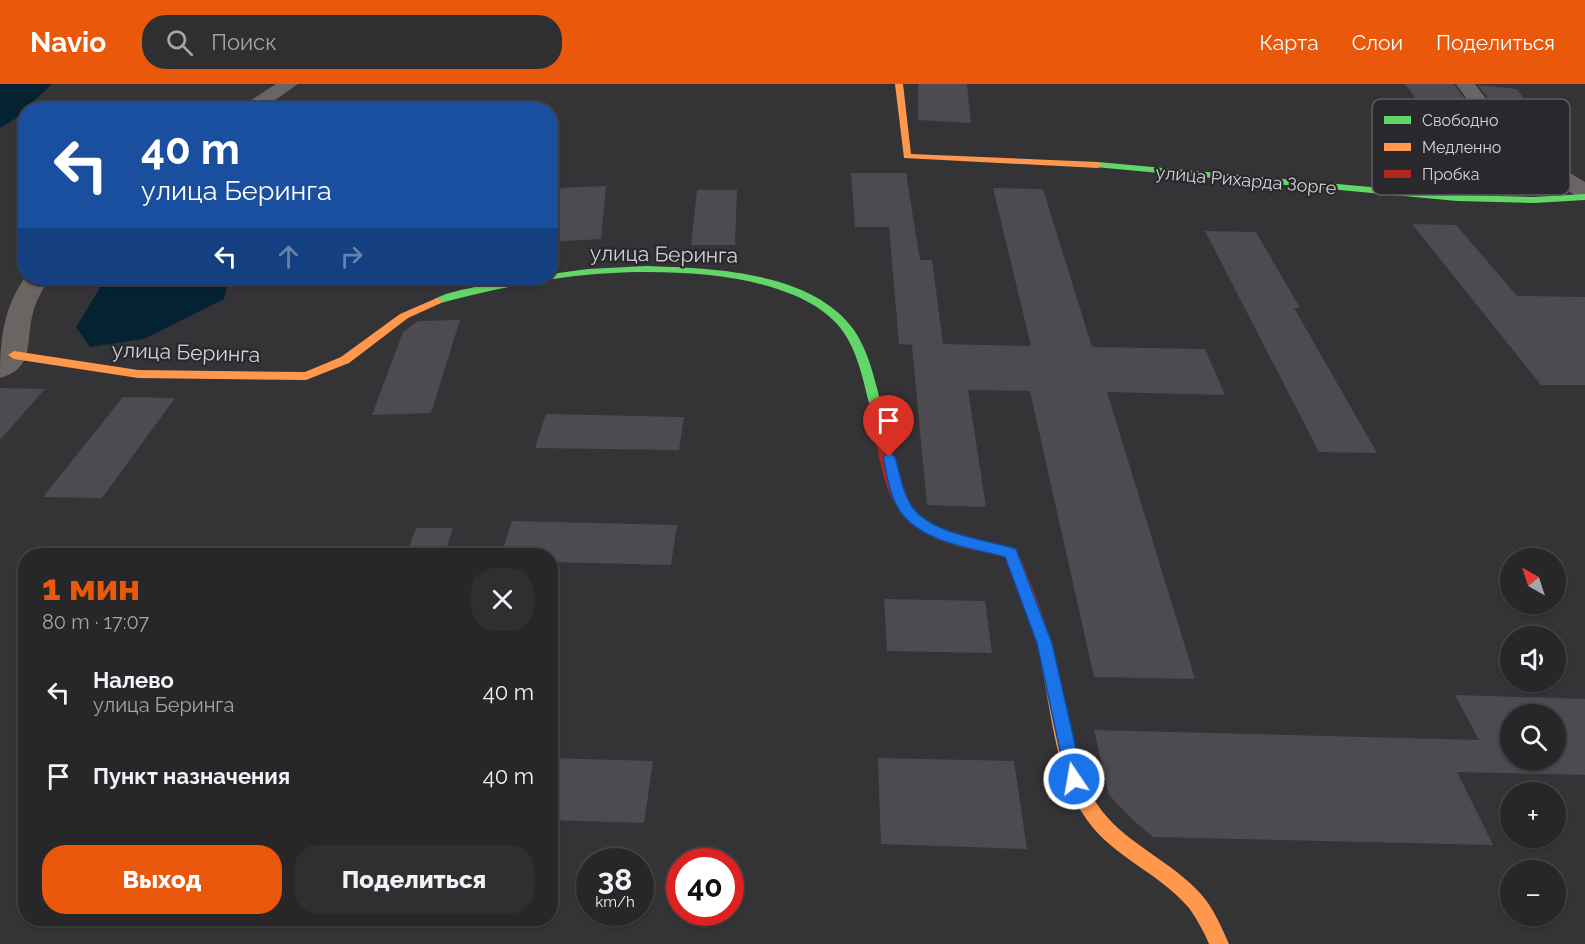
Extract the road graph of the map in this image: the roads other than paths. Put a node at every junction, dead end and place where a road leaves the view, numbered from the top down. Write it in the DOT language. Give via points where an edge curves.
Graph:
graph roads {
  1 [pos="290,84"];
  2 [pos="899,84"];
  3 [pos="1465,84"];
  4 [pos="1476,99"];
  5 [pos="260,102"];
  6 [pos="1570,182"];
  7 [pos="1372,191"];
  8 [pos="1585,191"];
  9 [pos="1427,195"];
  10 [pos="1585,197"];
  11 [pos="558,277"];
  12 [pos="32,285"];
  13 [pos="515,285"];
  14 [pos="7,362"];
  15 [pos="1219,944"];
  1 -- 5 [label="street"];
  2 -- 7 [label="street, улица Рихарда Зорге" via="907,156 1008,157"];
  3 -- 4 [label="street"];
  6 -- 8 [label="street"];
  9 -- 10 [label="street, улица Рихарда Зорге"];
  11 -- 15 [label="street, улица Беринга" via="622,270 756,278 796,290 825,306 849,330 861,350 898,495 907,511 925,526 947,536 1011,553 1045,643 1074,779 1091,811 1116,837 1191,897"];
  12 -- 14 [label="street" via="16,319"];
  13 -- 14 [label="street, улица Беринга" via="425,305 400,318 343,364 306,376 138,374"];
}
